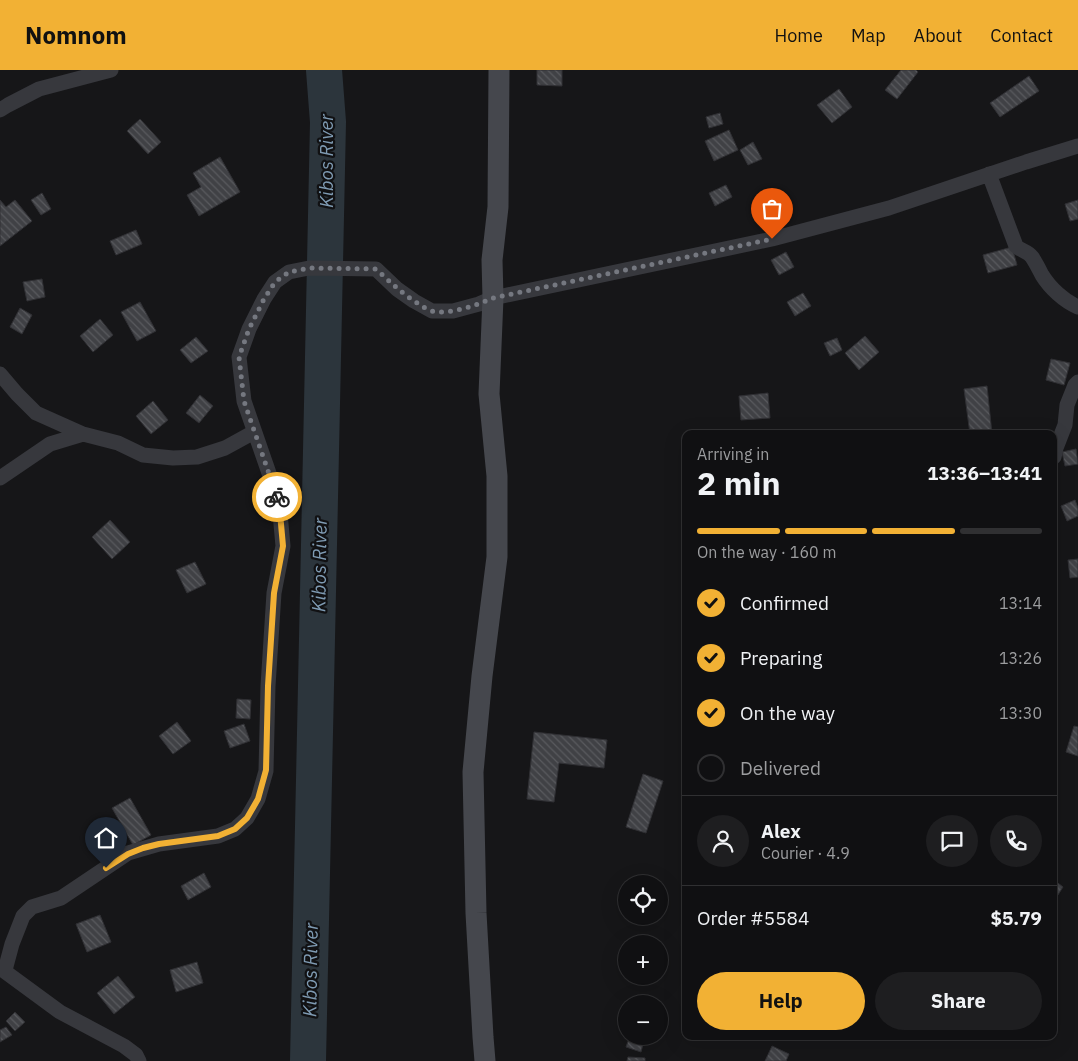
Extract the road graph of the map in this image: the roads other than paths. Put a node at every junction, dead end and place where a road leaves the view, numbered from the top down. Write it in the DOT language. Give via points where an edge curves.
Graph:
graph roads {
  1 [pos="111,70"];
  2 [pos="499,70"];
  3 [pos="0,110"];
  4 [pos="1078,146"];
  5 [pos="989,174"];
  6 [pos="493,298"];
  7 [pos="1078,307"];
  8 [pos="0,374"];
  9 [pos="1078,382"];
  10 [pos="254,432"];
  11 [pos="83,434"];
  12 [pos="1057,446"];
  13 [pos="0,478"];
  14 [pos="2,969"];
  15 [pos="139,1061"];
  16 [pos="485,1061"];
  1 -- 3 [label="street" via="39,89"];
  2 -- 6 [label="main road" via="498,207 492,260"];
  4 -- 5 [label="street"];
  5 -- 6 [label="street" via="889,208 772,239"];
  5 -- 7 [label="street" via="1016,246 1031,255 1056,292"];
  6 -- 10 [label="street" via="453,311 432,311 397,289 376,269 309,268 289,272 275,282 264,299 239,357 244,401"];
  6 -- 16 [label="main road" via="490,394 497,476 497,557 473,772 476,913"];
  8 -- 11 [label="street" via="36,413"];
  9 -- 12 [label="street" via="1067,405 1065,426"];
  10 -- 11 [label="street" via="225,448 197,458 143,454 118,443"];
  10 -- 14 [label="street" via="279,502 283,546 274,593 266,770 258,799 247,818 235,829 218,836 159,844 128,854 61,898 32,907 23,916"];
  11 -- 13 [label="street" via="50,444"];
  14 -- 15 [label="street" via="60,1012 124,1046"];
}
